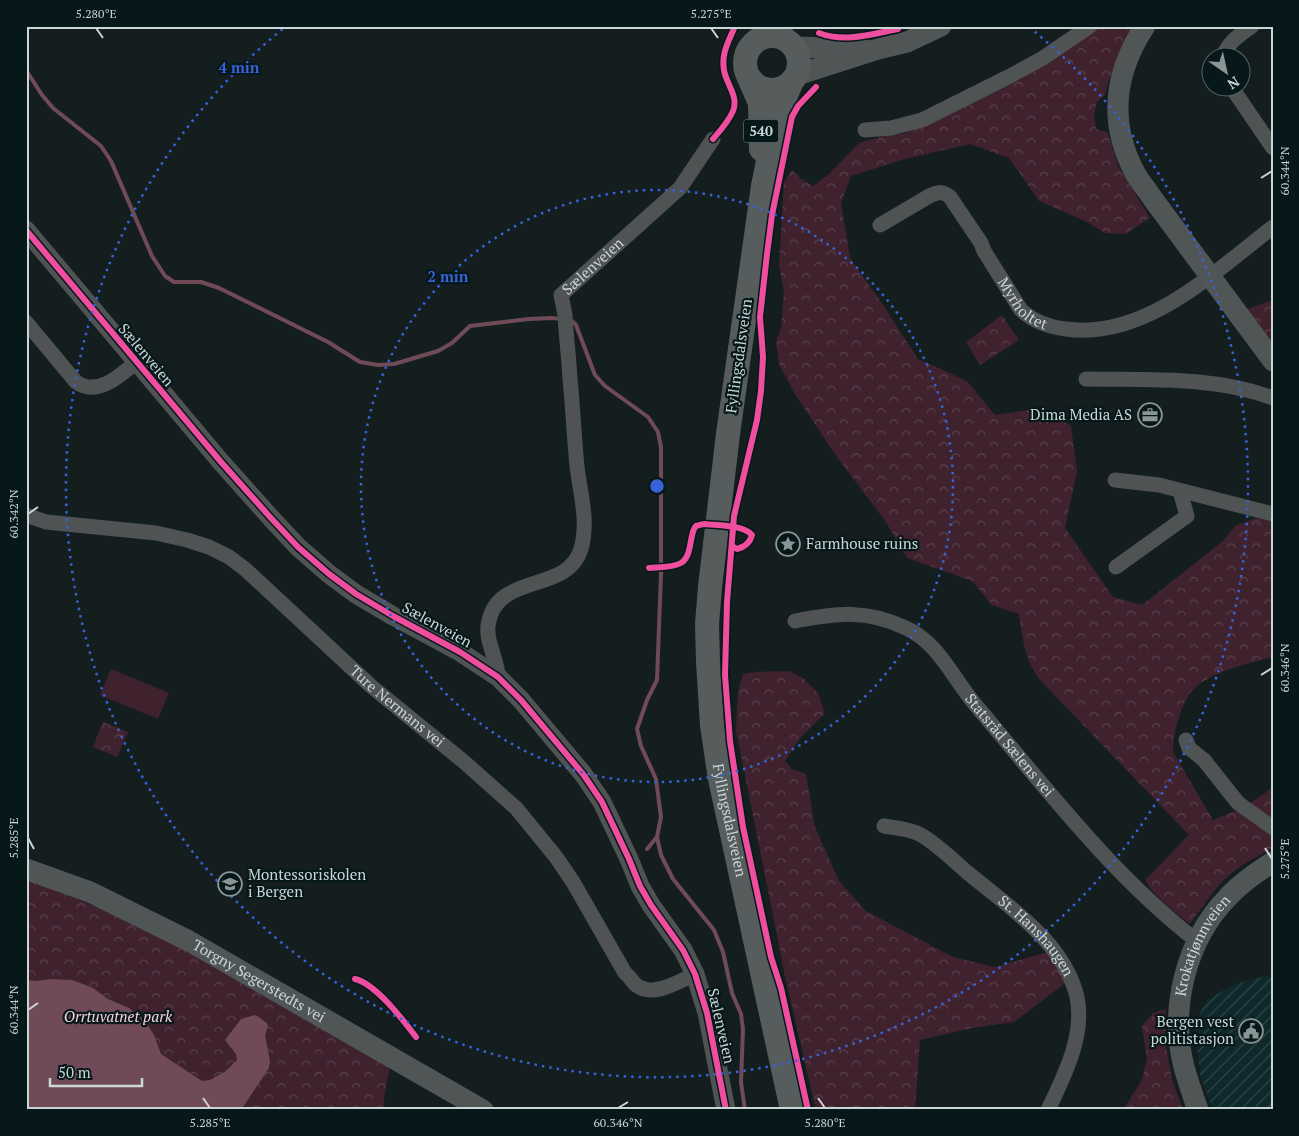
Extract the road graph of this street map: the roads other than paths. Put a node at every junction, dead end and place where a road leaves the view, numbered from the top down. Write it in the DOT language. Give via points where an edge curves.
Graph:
graph roads {
  1 [pos="941,26"];
  2 [pos="1090,26"];
  3 [pos="1145,26"];
  4 [pos="1252,26"];
  5 [pos="758,33"];
  6 [pos="790,39"];
  7 [pos="1227,48"];
  8 [pos="878,49"];
  9 [pos="749,78"];
  10 [pos="794,78"];
  11 [pos="1239,98"];
  12 [pos="866,130"];
  13 [pos="713,140"];
  14 [pos="1273,148"];
  15 [pos="763,186"];
  16 [pos="880,225"];
  17 [pos="1273,227"];
  18 [pos="26,230"];
  19 [pos="1209,275"];
  20 [pos="26,322"];
  21 [pos="136,362"];
  22 [pos="1273,362"];
  23 [pos="1086,379"];
  24 [pos="1273,398"];
  25 [pos="1115,480"];
  26 [pos="1180,492"];
  27 [pos="1273,514"];
  28 [pos="26,515"];
  29 [pos="1116,566"];
  30 [pos="795,621"];
  31 [pos="498,677"];
  32 [pos="1186,740"];
  33 [pos="884,826"];
  34 [pos="1273,828"];
  35 [pos="1273,862"];
  36 [pos="26,869"];
  37 [pos="1197,941"];
  38 [pos="695,974"];
  39 [pos="483,1110"];
  40 [pos="726,1110"];
  41 [pos="792,1110"];
  42 [pos="1048,1110"];
  43 [pos="1198,1110"];
  1 -- 8 [label="main road" via="907,42"];
  2 -- 12 [label="street" via="1012,76 922,120"];
  3 -- 19 [label="main road" via="1134,42 1119,86 1120,134 1136,175"];
  4 -- 7 [label="street"];
  5 -- 6 [label="main road, 540"];
  5 -- 9 [label="main road, 540" via="744,62"];
  6 -- 8 [label="main road"];
  6 -- 10 [label="main road, 540" via="800,60"];
  8 -- 10 [label="main road"];
  9 -- 10 [label="main road" via="771,90 779,89"];
  9 -- 15 [label="main road, Fyllingsdalsveien / 540" via="760,103"];
  10 -- 15 [label="main road, Fyllingsdalsveien / 540" via="777,118"];
  11 -- 14 [label="street"];
  13 -- 31 [label="street, Sælenveien" via="680,188 561,295 577,466 584,506 583,538 569,569 515,590 494,606 488,634"];
  15 -- 41 [label="main road, Fyllingsdalsveien / 540" via="712,568 707,624 708,662 720,779"];
  16 -- 19 [label="street, Myrholtet" via="931,195 944,193 981,243 1021,310 1029,318 1058,328 1098,330 1140,319"];
  17 -- 19 [label="street"];
  18 -- 21 [label="street, Sælenveien"];
  19 -- 22 [label="main road"];
  20 -- 21 [label="street, Sælenveien" via="83,387 112,381"];
  21 -- 31 [label="street, Sælenveien" via="270,518 313,561 356,594"];
  23 -- 24 [label="street" via="1216,384 1243,388"];
  25 -- 26 [label="street" via="1159,485"];
  26 -- 27 [label="street"];
  26 -- 29 [label="street" via="1187,516"];
  28 -- 38 [label="street, Ture Nermans vei" via="46,522 156,533 194,542 229,557 365,681 516,808 573,882 625,973 635,984 643,988 662,988"];
  30 -- 37 [label="street, Statsråd Sælens vei" via="853,613 907,628 924,639 1075,823 1142,894"];
  31 -- 38 [label="street, Sælenveien" via="594,788 640,886"];
  32 -- 34 [label="street" via="1189,748 1204,760 1238,803"];
  33 -- 42 [label="street, St. Hanshaugen" via="920,834 1029,923 1053,949 1068,972 1077,998 1078,1032 1067,1070"];
  35 -- 37 [label="main road, Krokatjønnveien" via="1228,897"];
  36 -- 39 [label="main road, Torgny Segerstedts vei" via="90,892 189,941"];
  37 -- 43 [label="main road, Krokatjønnveien" via="1178,1008 1184,1066"];
  38 -- 40 [label="street, Sælenveien" via="707,1013"];
}
